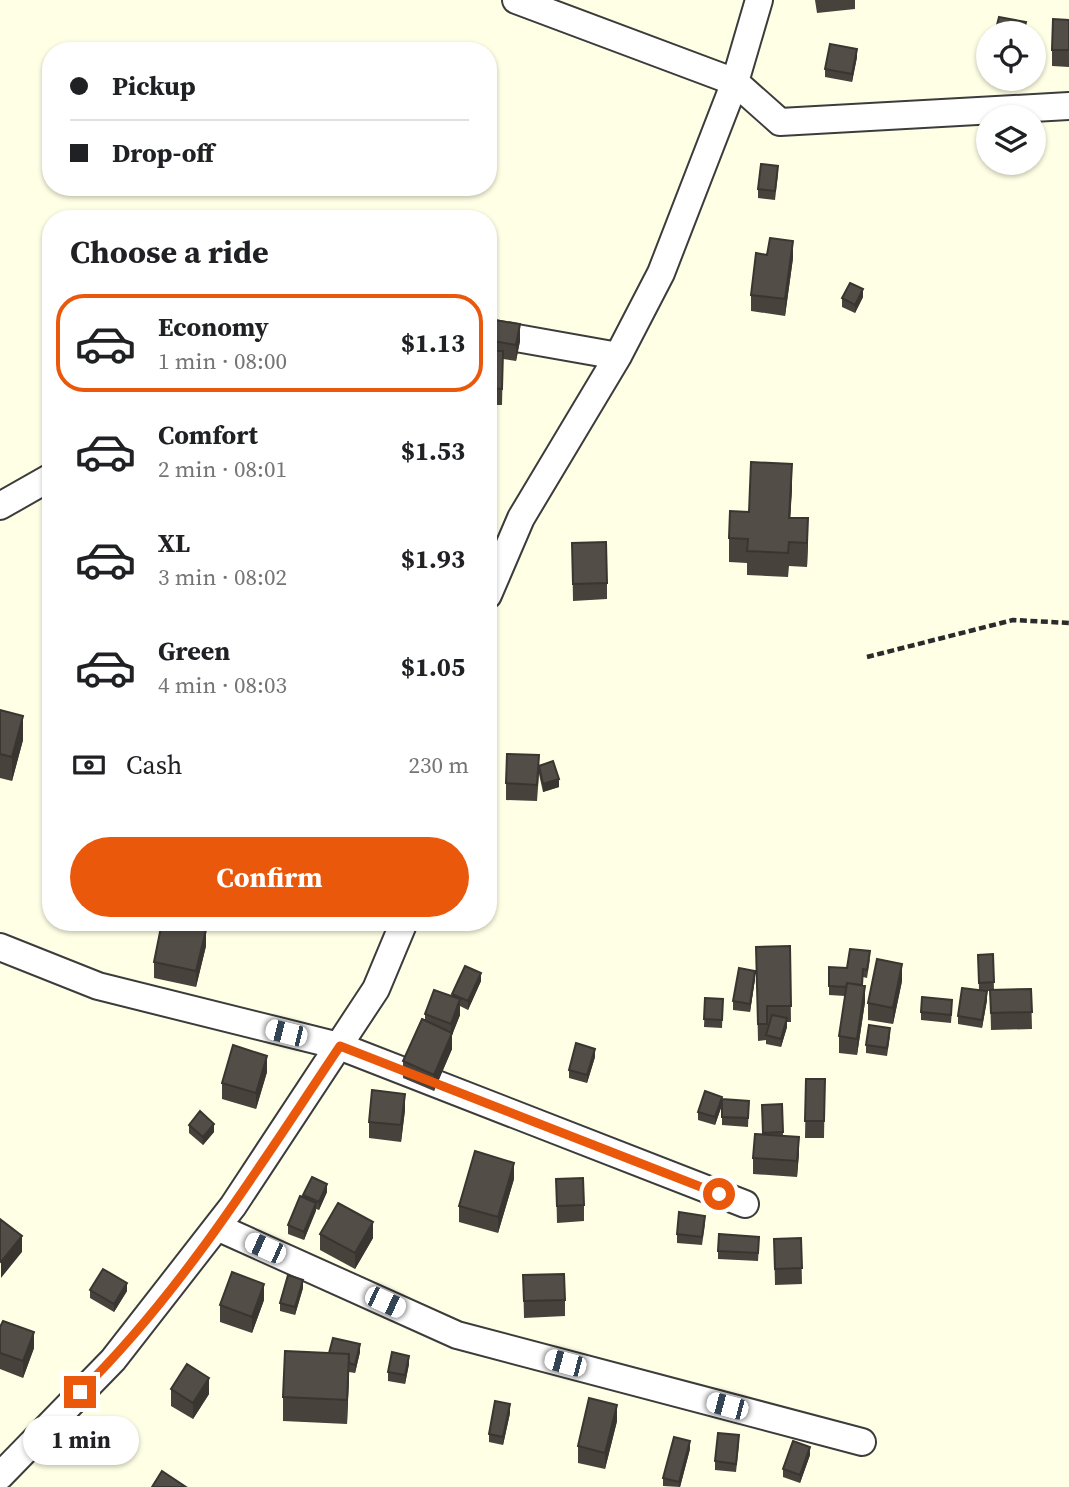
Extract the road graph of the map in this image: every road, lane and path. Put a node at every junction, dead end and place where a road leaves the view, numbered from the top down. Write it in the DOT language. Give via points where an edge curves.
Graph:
graph roads {
  1 [pos="516,0"];
  2 [pos="759,0"];
  3 [pos="735,82"];
  4 [pos="1069,106"];
  5 [pos="497,335"];
  6 [pos="618,356"];
  7 [pos="42,482"];
  8 [pos="0,506"];
  9 [pos="497,574"];
  10 [pos="1069,623"];
  11 [pos="867,657"];
  12 [pos="400,931"];
  13 [pos="0,947"];
  14 [pos="340,1046"];
  15 [pos="745,1204"];
  16 [pos="217,1227"];
  17 [pos="862,1442"];
  18 [pos="0,1476"];
  1 -- 3 [label="street"];
  2 -- 3 [label="street"];
  3 -- 4 [label="street" via="780,122"];
  3 -- 6 [label="street" via="661,273"];
  5 -- 6 [label="street"];
  6 -- 9 [label="street" via="521,518"];
  7 -- 8 [label="street"];
  10 -- 11 [label="path" via="1013,620"];
  12 -- 14 [label="street" via="376,989"];
  13 -- 14 [label="street" via="98,986"];
  14 -- 15 [label="street"];
  14 -- 16 [label="street"];
  16 -- 17 [label="street" via="457,1335"];
  16 -- 18 [label="street" via="113,1360"];
}
